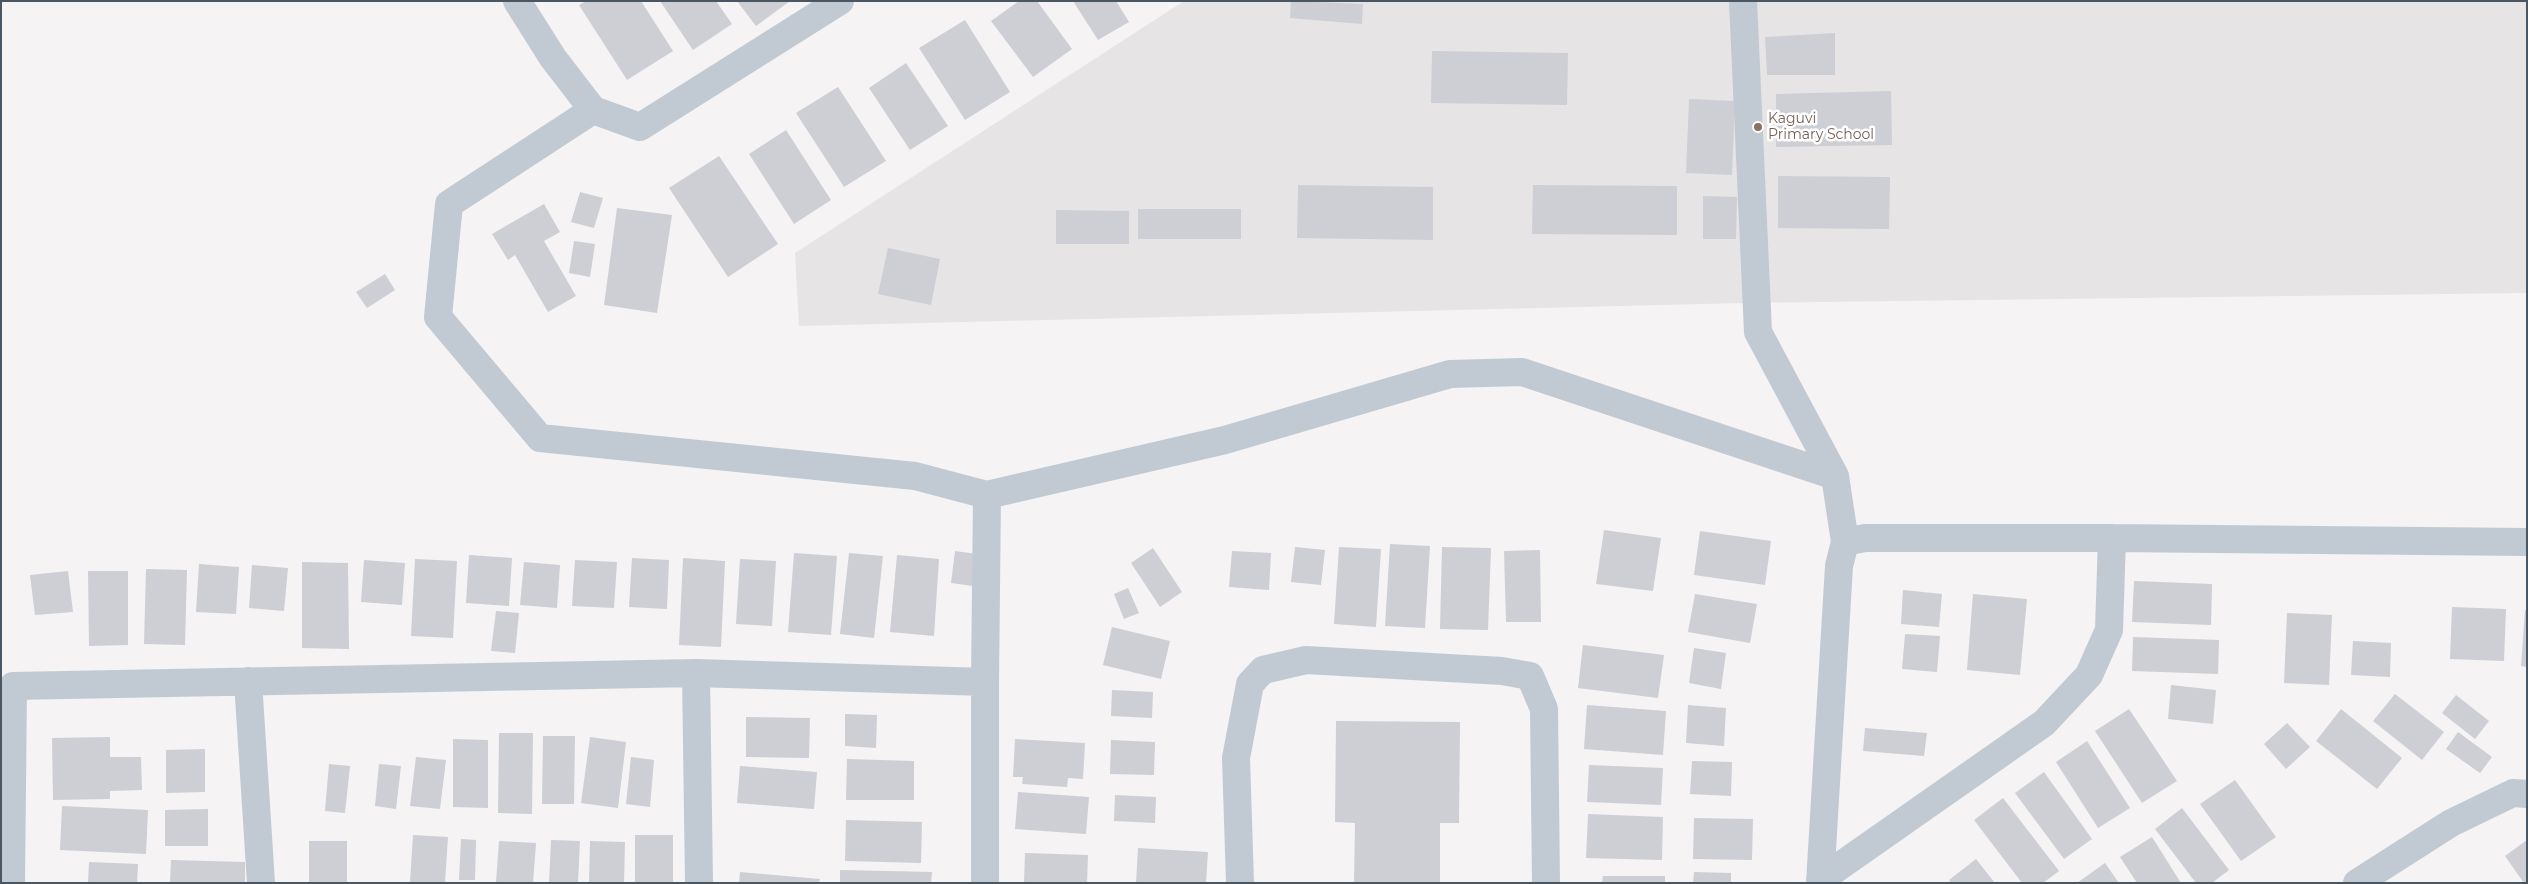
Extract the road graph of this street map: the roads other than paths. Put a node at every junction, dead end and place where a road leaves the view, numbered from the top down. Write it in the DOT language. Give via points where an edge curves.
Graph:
graph roads {
  1 [pos="517,1"];
  2 [pos="840,1"];
  3 [pos="1743,1"];
  4 [pos="593,110"];
  5 [pos="1835,476"];
  6 [pos="987,495"];
  7 [pos="2112,538"];
  8 [pos="1845,542"];
  9 [pos="2527,542"];
  10 [pos="696,673"];
  11 [pos="248,681"];
  12 [pos="985,682"];
  13 [pos="2527,794"];
  14 [pos="1820,882"];
  15 [pos="11,883"];
  16 [pos="261,883"];
  17 [pos="699,883"];
  18 [pos="985,883"];
  19 [pos="1240,883"];
  20 [pos="1546,883"];
  21 [pos="2357,883"];
  1 -- 4 [label="street" via="553,58"];
  2 -- 4 [label="street" via="640,127"];
  3 -- 5 [label="street" via="1758,332"];
  4 -- 6 [label="street" via="449,204 438,317 540,438 915,476"];
  5 -- 6 [label="street" via="1522,372 1450,374 1225,440"];
  5 -- 8 [label="street"];
  6 -- 12 [label="street"];
  7 -- 8 [label="street" via="1865,538"];
  7 -- 9 [label="street"];
  7 -- 14 [label="street" via="2109,630 2089,675 2044,723"];
  8 -- 14 [label="street" via="1839,566"];
  10 -- 11 [label="street"];
  10 -- 12 [label="street"];
  10 -- 17 [label="street"];
  11 -- 15 [label="street" via="12,686"];
  11 -- 16 [label="street"];
  12 -- 18 [label="street"];
  13 -- 21 [label="street" via="2513,793 2451,823"];
  19 -- 20 [label="street" via="1236,758 1250,684 1264,670 1306,660 1502,671 1530,676 1544,709"];
}
